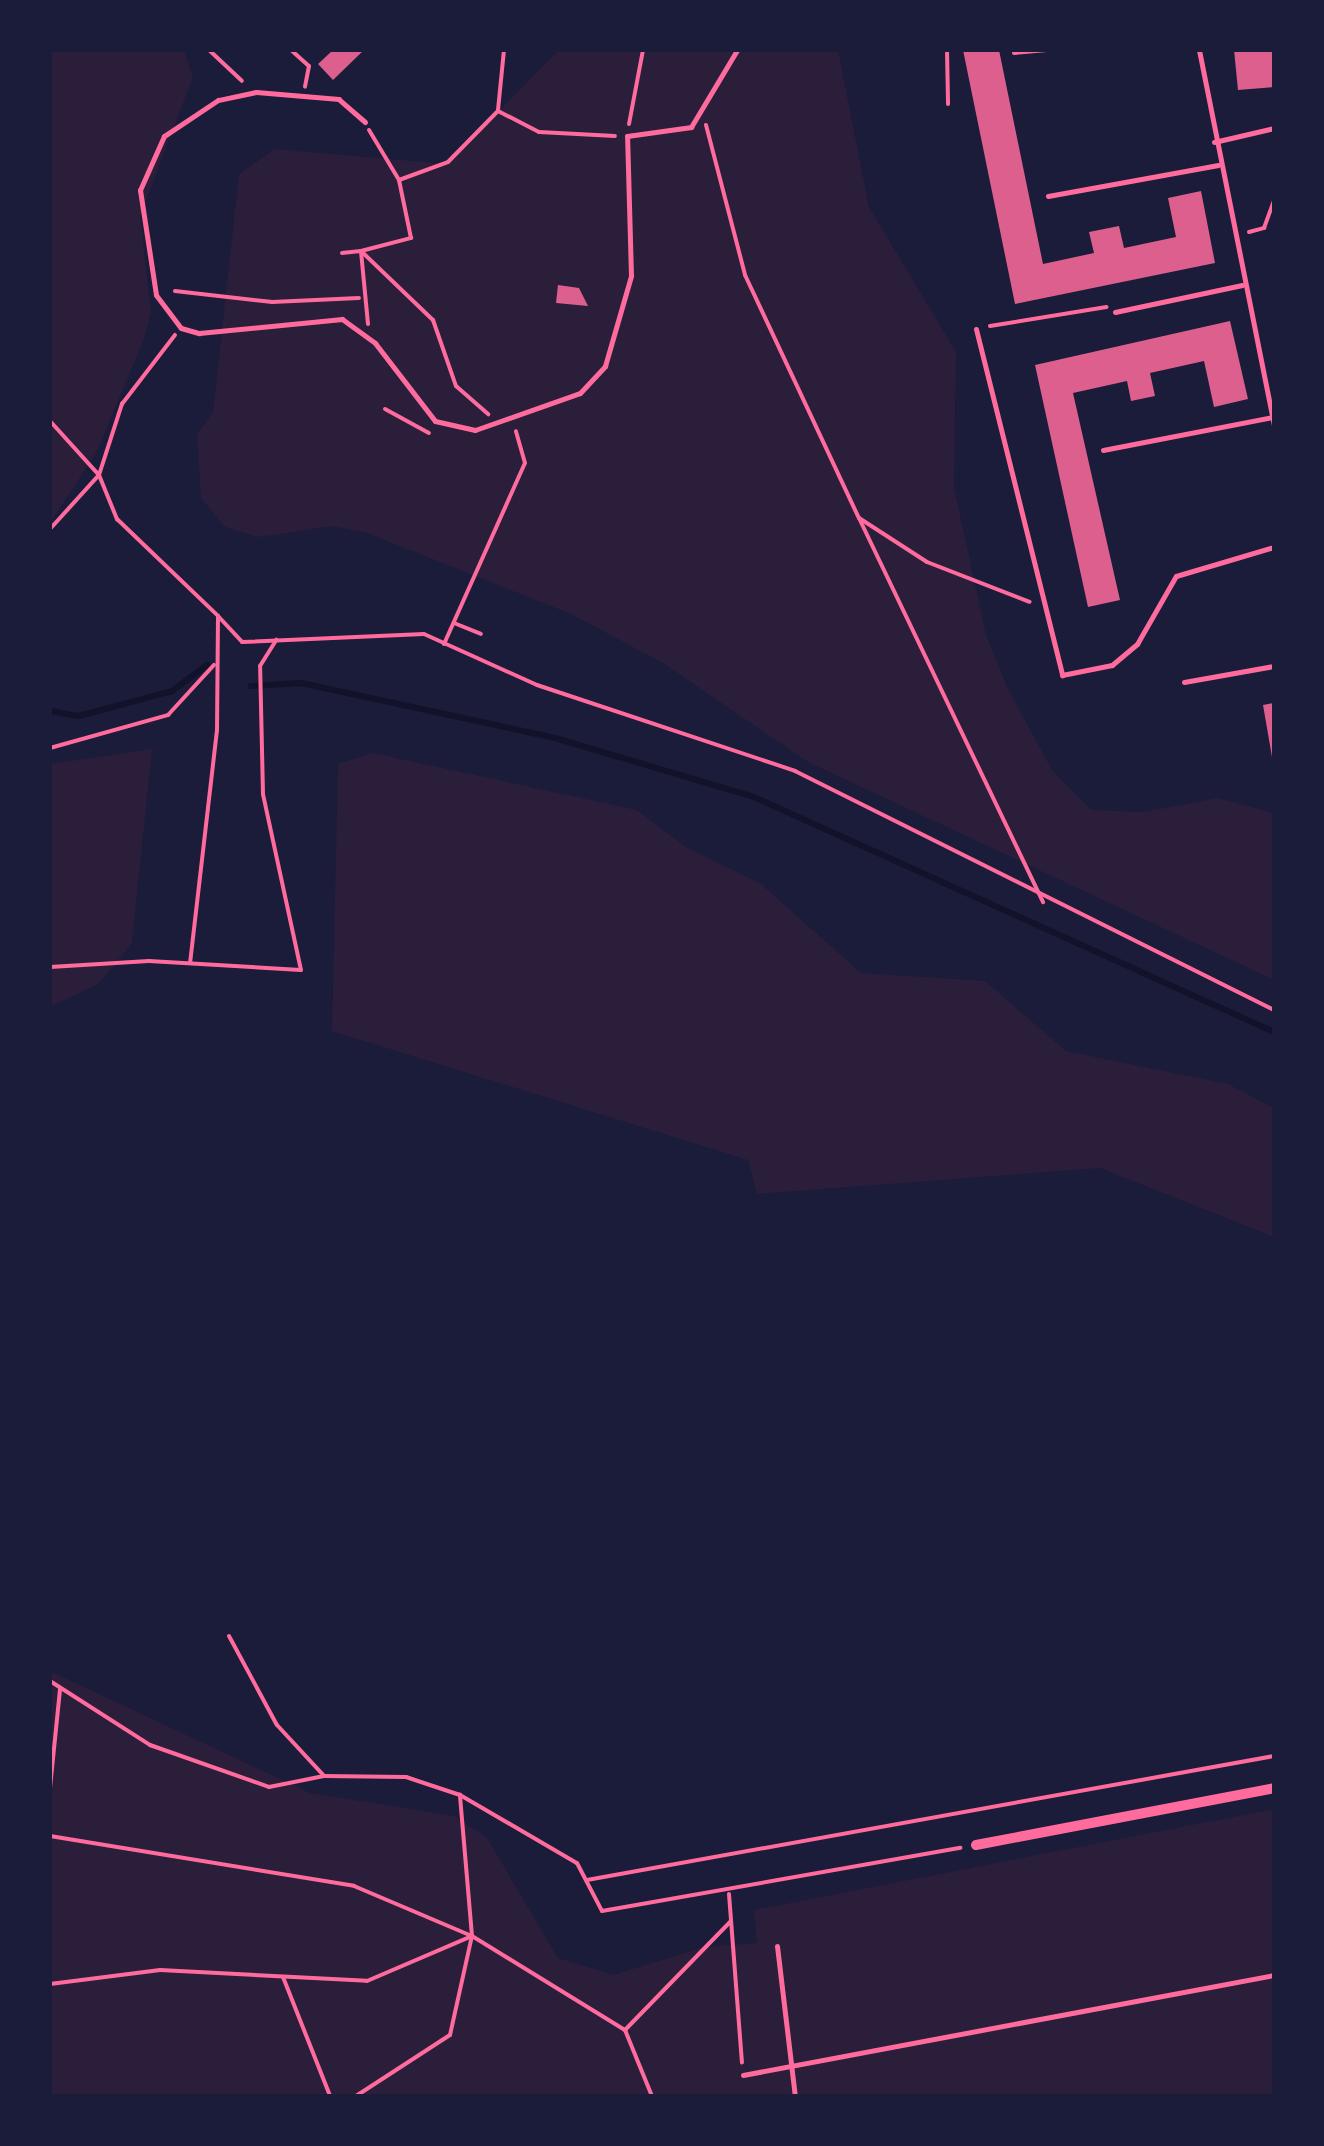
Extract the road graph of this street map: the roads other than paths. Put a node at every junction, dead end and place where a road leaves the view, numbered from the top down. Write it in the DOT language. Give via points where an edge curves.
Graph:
graph roads {
  1 [pos="737,50"];
  2 [pos="1198,50"];
  3 [pos="365,122"];
  4 [pos="1274,128"];
  5 [pos="1214,142"];
  6 [pos="1218,165"];
  7 [pos="1048,196"];
  8 [pos="1242,286"];
  9 [pos="1115,312"];
  10 [pos="976,329"];
  11 [pos="1273,422"];
  12 [pos="1104,450"];
  13 [pos="1274,547"];
  14 [pos="1274,666"];
  15 [pos="1184,682"];
  16 [pos="1274,1788"];
  17 [pos="976,1845"];
  18 [pos="777,1946"];
  19 [pos="1274,1974"];
  20 [pos="792,2070"];
  21 [pos="743,2075"];
  22 [pos="795,2096"];
  1 -- 3 [label="lane" via="691,127 627,136 631,276 605,366 580,393 475,430 435,422 375,343 342,319 223,334 181,328 156,295 140,190 164,136 218,100 256,92 340,99"];
  2 -- 5 [label="lane"];
  4 -- 5 [label="lane"];
  5 -- 6 [label="lane"];
  6 -- 7 [label="lane"];
  6 -- 8 [label="lane"];
  8 -- 9 [label="lane"];
  8 -- 11 [label="lane"];
  10 -- 13 [label="lane" via="1062,675 1112,664 1138,644 1176,576"];
  11 -- 12 [label="lane"];
  14 -- 15 [label="lane"];
  16 -- 17 [label="street"];
  18 -- 20 [label="lane"];
  19 -- 20 [label="lane"];
  20 -- 21 [label="lane"];
  20 -- 22 [label="lane"];
}
